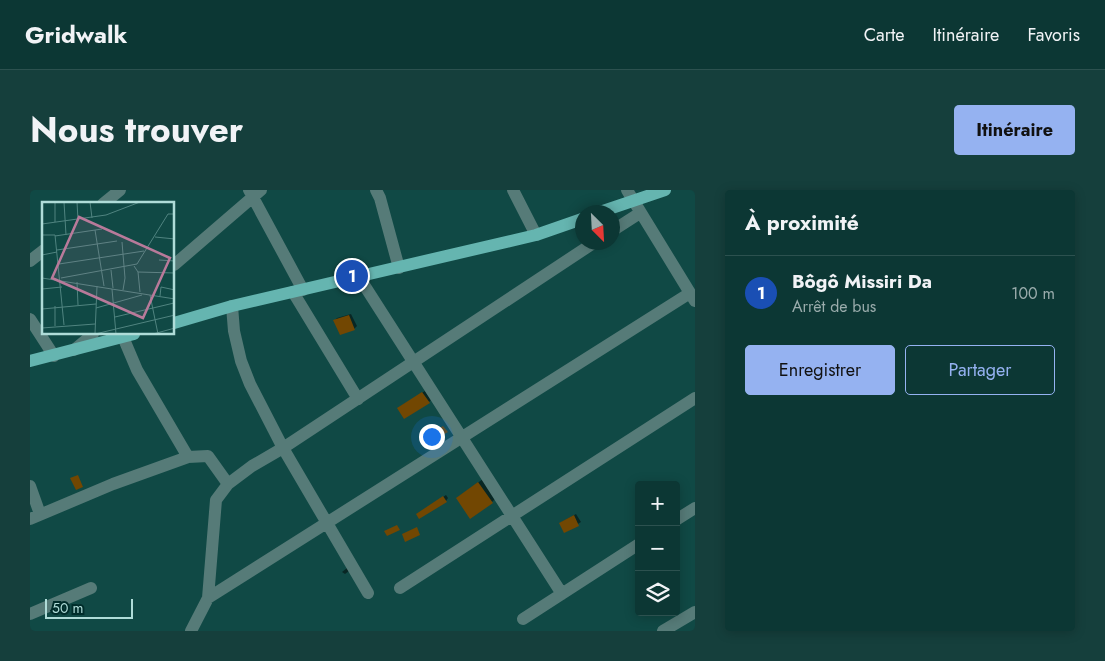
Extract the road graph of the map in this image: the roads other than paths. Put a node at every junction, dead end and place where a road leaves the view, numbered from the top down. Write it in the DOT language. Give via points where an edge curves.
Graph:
graph roads {
  1 [pos="120,190"];
  2 [pos="376,190"];
  3 [pos="513,190"];
  4 [pos="665,190"];
  5 [pos="255,192"];
  6 [pos="630,196"];
  7 [pos="105,202"];
  8 [pos="613,205"];
  9 [pos="640,213"];
  10 [pos="575,221"];
  11 [pos="620,226"];
  12 [pos="536,234"];
  13 [pos="582,250"];
  14 [pos="42,252"];
  15 [pos="30,261"];
  16 [pos="175,264"];
  17 [pos="399,268"];
  18 [pos="359,277"];
  19 [pos="298,291"];
  20 [pos="692,297"];
  21 [pos="232,306"];
  22 [pos="30,319"];
  23 [pos="175,323"];
  24 [pos="92,335"];
  25 [pos="128,335"];
  26 [pos="74,350"];
  27 [pos="54,356"];
  28 [pos="30,361"];
  29 [pos="413,362"];
  30 [pos="695,398"];
  31 [pos="358,399"];
  32 [pos="462,438"];
  33 [pos="282,448"];
  34 [pos="188,457"];
  35 [pos="228,484"];
  36 [pos="30,486"];
  37 [pos="695,508"];
  38 [pos="512,516"];
  39 [pos="35,517"];
  40 [pos="680,517"];
  41 [pos="327,524"];
  42 [pos="635,547"];
  43 [pos="91,588"];
  44 [pos="400,588"];
  45 [pos="368,593"];
  46 [pos="562,594"];
  47 [pos="208,598"];
  48 [pos="30,614"];
  49 [pos="694,616"];
  50 [pos="522,620"];
  51 [pos="192,631"];
  52 [pos="663,631"];
  1 -- 7 [label="street"];
  2 -- 17 [label="street"];
  3 -- 12 [label="street"];
  4 -- 6 [label="main road"];
  5 -- 16 [label="street"];
  5 -- 19 [label="street"];
  6 -- 8 [label="main road"];
  6 -- 9 [label="street"];
  9 -- 11 [label="street"];
  9 -- 20 [label="street"];
  10 -- 12 [label="main road"];
  12 -- 17 [label="main road"];
  13 -- 29 [label="street"];
  14 -- 15 [label="street"];
  17 -- 18 [label="main road"];
  18 -- 19 [label="main road"];
  18 -- 29 [label="street"];
  19 -- 21 [label="main road"];
  19 -- 31 [label="street"];
  20 -- 32 [label="street"];
  21 -- 23 [label="main road"];
  21 -- 33 [label="street" via="241,361"];
  22 -- 27 [label="street"];
  24 -- 26 [label="street"];
  25 -- 26 [label="main road"];
  25 -- 34 [label="street" via="138,370"];
  26 -- 27 [label="main road"];
  27 -- 28 [label="main road"];
  29 -- 31 [label="street"];
  29 -- 32 [label="street"];
  30 -- 38 [label="street"];
  31 -- 33 [label="street"];
  32 -- 38 [label="street"];
  32 -- 41 [label="street"];
  33 -- 35 [label="street"];
  33 -- 41 [label="street"];
  34 -- 35 [label="street" via="208,456"];
  34 -- 39 [label="street" via="112,484"];
  35 -- 47 [label="street" via="216,500"];
  36 -- 39 [label="street"];
  37 -- 40 [label="street"];
  38 -- 44 [label="street"];
  38 -- 46 [label="street"];
  41 -- 45 [label="street"];
  41 -- 47 [label="street"];
  42 -- 46 [label="street"];
  43 -- 48 [label="street"];
  46 -- 50 [label="street"];
  47 -- 51 [label="street"];
  49 -- 52 [label="street"];
}
